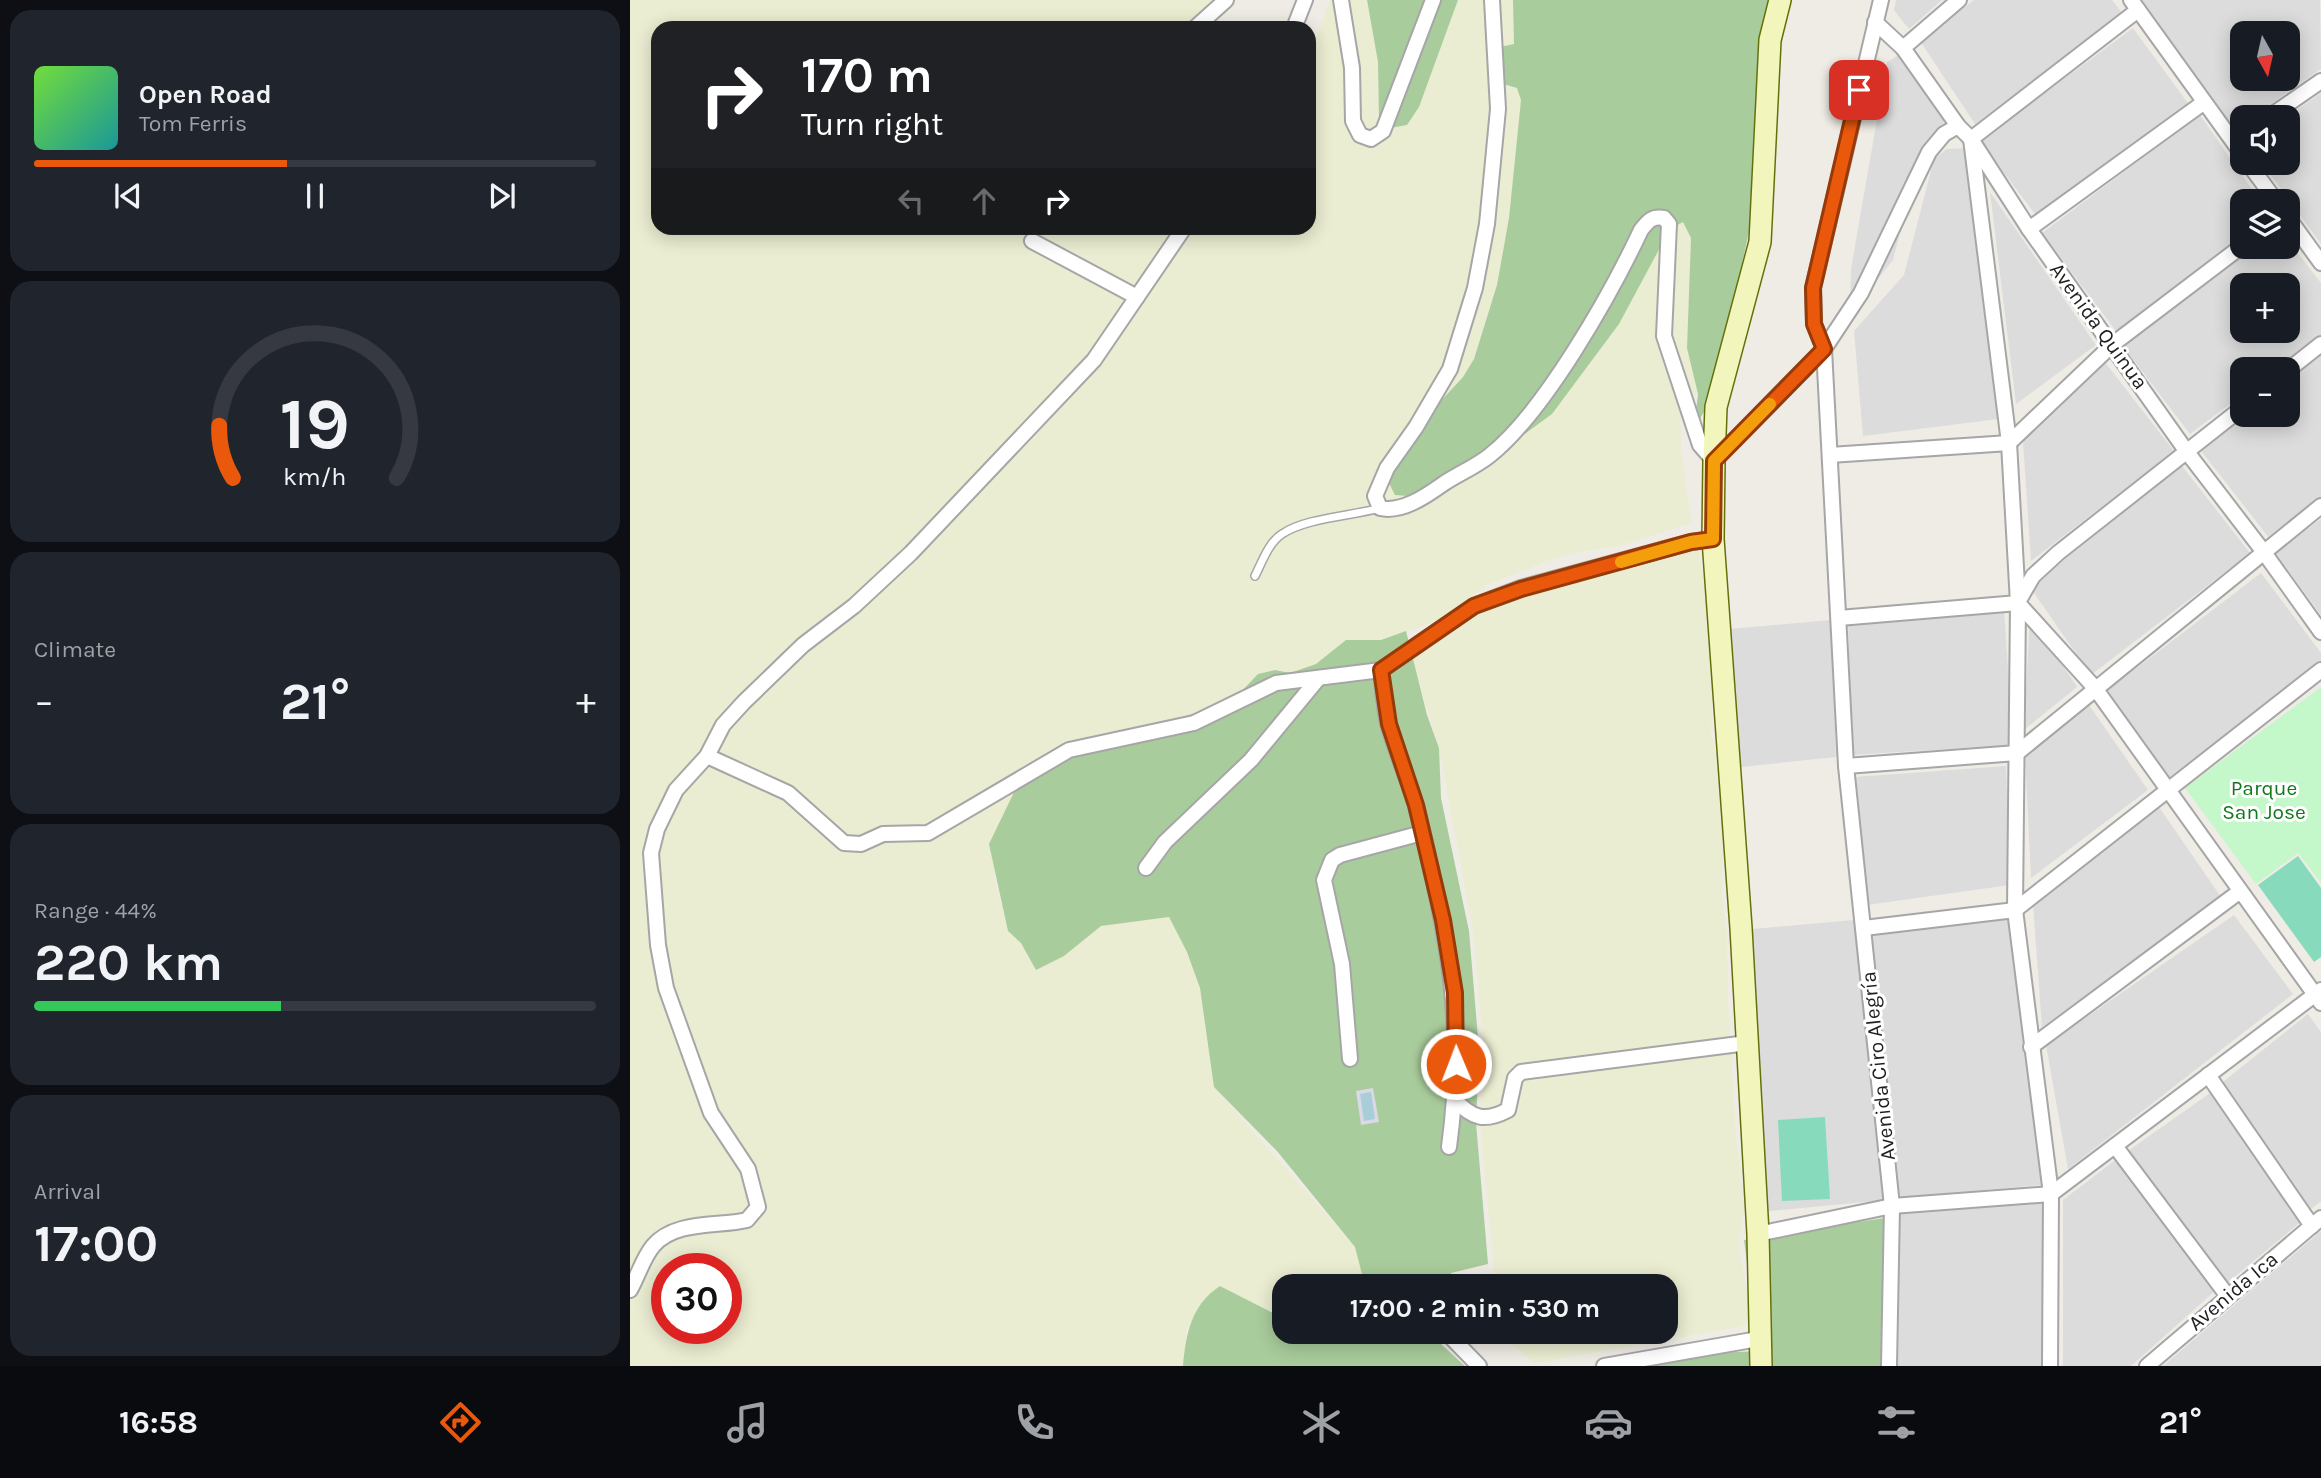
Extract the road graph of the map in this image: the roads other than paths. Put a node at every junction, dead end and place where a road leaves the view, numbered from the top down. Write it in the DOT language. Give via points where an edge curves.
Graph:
graph roads {
  1 [pos="1226,0"];
  2 [pos="1306,0"];
  3 [pos="1341,0"];
  4 [pos="1433,0"];
  5 [pos="1492,0"];
  6 [pos="1780,0"];
  7 [pos="1881,0"];
  8 [pos="1959,0"];
  9 [pos="2134,5"];
  10 [pos="1203,21"];
  11 [pos="1297,21"];
  12 [pos="1875,22"];
  13 [pos="1903,48"];
  14 [pos="2321,81"];
  15 [pos="2203,103"];
  16 [pos="2286,105"];
  17 [pos="1958,126"];
  18 [pos="2230,134"];
  19 [pos="1971,139"];
  20 [pos="2257,175"];
  21 [pos="2268,189"];
  22 [pos="2029,229"];
  23 [pos="2300,234"];
  24 [pos="1179,235"];
  25 [pos="1032,241"];
  26 [pos="2230,255"];
  27 [pos="2321,263"];
  28 [pos="1137,297"];
  29 [pos="2113,344"];
  30 [pos="2321,344"];
  31 [pos="1824,349"];
  32 [pos="2300,361"];
  33 [pos="2230,418"];
  34 [pos="2009,443"];
  35 [pos="2187,452"];
  36 [pos="1830,455"];
  37 [pos="1714,461"];
  38 [pos="2321,506"];
  39 [pos="1380,508"];
  40 [pos="1713,539"];
  41 [pos="2263,551"];
  42 [pos="1255,576"];
  43 [pos="2018,603"];
  44 [pos="1839,618"];
  45 [pos="2321,632"];
  46 [pos="1381,670"];
  47 [pos="2321,670"];
  48 [pos="1317,680"];
  49 [pos="2095,688"];
  50 [pos="2017,753"];
  51 [pos="707,756"];
  52 [pos="1846,766"];
  53 [pos="2166,789"];
  54 [pos="1422,833"];
  55 [pos="1146,868"];
  56 [pos="2239,892"];
  57 [pos="2015,910"];
  58 [pos="1864,928"];
  59 [pos="2319,995"];
  60 [pos="1747,1043"];
  61 [pos="2031,1046"];
  62 [pos="1350,1059"];
  63 [pos="2208,1075"];
  64 [pos="1455,1100"];
  65 [pos="2115,1146"];
  66 [pos="1449,1147"];
  67 [pos="2051,1194"];
  68 [pos="1892,1206"];
  69 [pos="2317,1222"];
  70 [pos="1758,1234"];
  71 [pos="630,1290"];
  72 [pos="2227,1295"];
  73 [pos="1758,1339"];
  74 [pos="1458,1344"];
  75 [pos="1479,1366"];
  76 [pos="1604,1366"];
  77 [pos="1761,1366"];
  78 [pos="1889,1366"];
  79 [pos="2050,1366"];
  80 [pos="2147,1366"];
  1 -- 10 [label="street"];
  2 -- 11 [label="street"];
  3 -- 4 [label="street" via="1352,68 1353,121 1360,135 1371,139 1383,131"];
  5 -- 39 [label="street" via="1498,109 1487,223 1475,288 1450,369 1387,468 1375,496"];
  6 -- 37 [label="street" via="1770,40 1760,242 1716,407"];
  7 -- 12 [label="street, Avenida Ciro Alegría"];
  8 -- 13 [label="street"];
  9 -- 15 [label="street"];
  9 -- 19 [label="street"];
  12 -- 13 [label="street, Avenida Quinua"];
  12 -- 31 [label="street, Avenida Ciro Alegría" via="1813,288 1814,324"];
  13 -- 17 [label="street, Avenida Quinua"];
  14 -- 16 [label="street"];
  15 -- 18 [label="street"];
  15 -- 22 [label="street"];
  17 -- 19 [label="street, Avenida Quinua"];
  17 -- 31 [label="street" via="1929,152 1861,293"];
  19 -- 22 [label="street, Avenida Quinua"];
  19 -- 34 [label="street"];
  20 -- 21 [label="street"];
  22 -- 29 [label="street, Avenida Quinua"];
  23 -- 27 [label="street"];
  24 -- 28 [label="street"];
  25 -- 28 [label="street"];
  26 -- 29 [label="street"];
  28 -- 51 [label="street" via="1094,360 911,553 744,702 723,724"];
  29 -- 34 [label="street"];
  29 -- 35 [label="street, Avenida Quinua"];
  30 -- 32 [label="street"];
  31 -- 36 [label="street, Avenida Ciro Alegría"];
  31 -- 37 [label="street"];
  33 -- 35 [label="street"];
  34 -- 36 [label="street"];
  34 -- 43 [label="street"];
  35 -- 41 [label="street, Avenida Quinua"];
  35 -- 43 [label="street" via="2057,553 2033,576"];
  36 -- 44 [label="street, Avenida Ciro Alegría"];
  37 -- 39 [label="street" via="1700,446 1664,335 1669,224 1657,217 1641,230 1575,347 1520,425 1490,456 1423,497 1398,508"];
  37 -- 40 [label="street"];
  38 -- 41 [label="street"];
  39 -- 42 [label="lane" via="1305,524 1281,534"];
  40 -- 46 [label="street" via="1521,589 1474,606"];
  40 -- 60 [label="street"];
  41 -- 45 [label="street, Avenida Quinua"];
  41 -- 49 [label="street"];
  43 -- 44 [label="street"];
  43 -- 49 [label="street"];
  43 -- 50 [label="street"];
  44 -- 52 [label="street, Avenida Ciro Alegría"];
  46 -- 48 [label="street"];
  46 -- 54 [label="street" via="1389,724"];
  47 -- 53 [label="street"];
  48 -- 51 [label="street" via="1276,683 1194,723 1069,750 938,829 883,834 861,844 836,839 788,793"];
  48 -- 55 [label="street" via="1251,760 1165,842"];
  49 -- 50 [label="street"];
  49 -- 53 [label="street"];
  50 -- 52 [label="street"];
  50 -- 57 [label="street"];
  51 -- 71 [label="street" via="676,790 657,829 651,853 658,945 666,988 711,1113 748,1169 758,1207 747,1220 678,1229 663,1237 653,1246"];
  52 -- 58 [label="street, Avenida Ciro Alegría"];
  53 -- 56 [label="street"];
  53 -- 57 [label="street"];
  54 -- 62 [label="street" via="1340,855 1326,869 1324,880 1342,964"];
  54 -- 64 [label="street" via="1455,993"];
  56 -- 59 [label="street"];
  56 -- 61 [label="street"];
  57 -- 58 [label="street"];
  57 -- 61 [label="street"];
  58 -- 68 [label="street, Avenida Ciro Alegría"];
  59 -- 63 [label="street"];
  60 -- 64 [label="street" via="1521,1072 1508,1110 1485,1119 1472,1117"];
  60 -- 70 [label="street"];
  61 -- 67 [label="street"];
  63 -- 65 [label="street"];
  63 -- 69 [label="street"];
  64 -- 66 [label="street"];
  65 -- 67 [label="street"];
  65 -- 72 [label="street"];
  67 -- 68 [label="street"];
  67 -- 79 [label="street"];
  68 -- 70 [label="street"];
  68 -- 78 [label="street, Avenida Ciro Alegría"];
  69 -- 72 [label="street, Avenida Ica"];
  70 -- 73 [label="street"];
  72 -- 80 [label="street, Avenida Ica"];
  73 -- 76 [label="street"];
  73 -- 77 [label="street"];
  74 -- 75 [label="street"];
}
